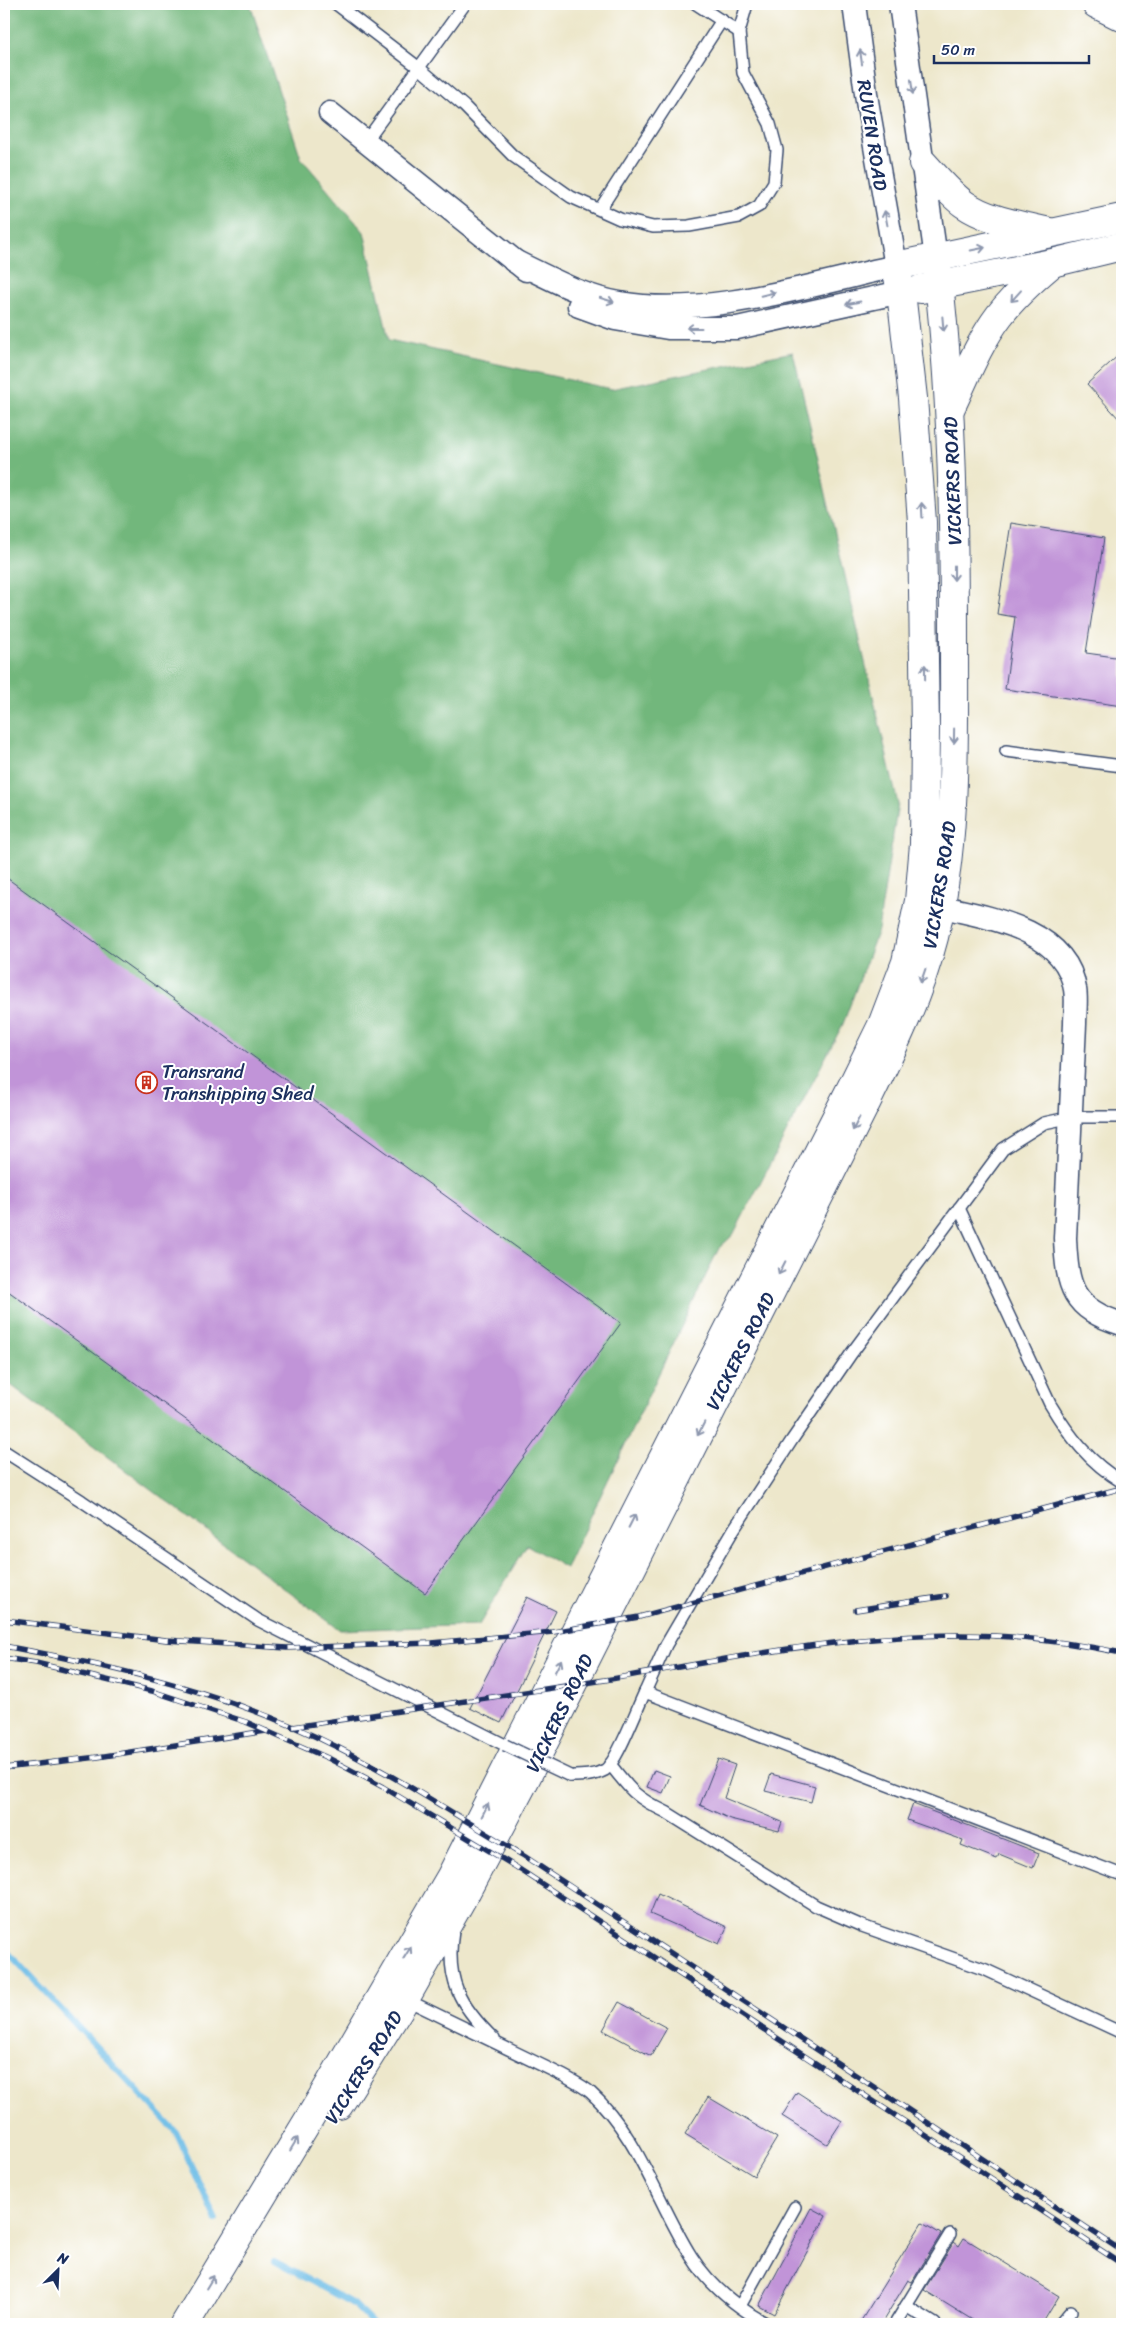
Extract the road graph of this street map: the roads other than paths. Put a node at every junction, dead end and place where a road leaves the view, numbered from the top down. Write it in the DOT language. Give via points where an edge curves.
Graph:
graph roads {
  1 [pos="336,4"];
  2 [pos="465,4"];
  3 [pos="696,4"];
  4 [pos="747,4"];
  5 [pos="854,4"];
  6 [pos="900,4"];
  7 [pos="1096,4"];
  8 [pos="1122,17"];
  9 [pos="722,20"];
  10 [pos="739,32"];
  11 [pos="418,67"];
  12 [pos="330,113"];
  13 [pos="366,141"];
  14 [pos="923,163"];
  15 [pos="600,210"];
  16 [pos="1122,218"];
  17 [pos="1054,233"];
  18 [pos="1122,246"];
  19 [pos="936,258"];
  20 [pos="514,261"];
  21 [pos="1052,263"];
  22 [pos="896,266"];
  23 [pos="939,286"];
  24 [pos="901,292"];
  25 [pos="950,409"];
  26 [pos="1006,751"];
  27 [pos="1122,766"];
  28 [pos="930,904"];
  29 [pos="1072,1117"];
  30 [pos="1122,1117"];
  31 [pos="959,1208"];
  32 [pos="1122,1324"];
  33 [pos="4,1451"];
  34 [pos="1118,1480"];
  35 [pos="645,1692"];
  36 [pos="610,1764"];
  37 [pos="1122,1875"];
  38 [pos="457,1909"];
  39 [pos="396,2000"];
  40 [pos="1122,2033"];
  41 [pos="500,2045"];
  42 [pos="795,2207"];
  43 [pos="950,2234"];
  44 [pos="740,2306"];
  45 [pos="906,2306"];
  46 [pos="1071,2311"];
  47 [pos="184,2324"];
  48 [pos="207,2324"];
  49 [pos="766,2324"];
  50 [pos="895,2324"];
  51 [pos="935,2324"];
  52 [pos="1060,2324"];
  1 -- 11 [label="lane"];
  2 -- 11 [label="lane"];
  3 -- 9 [label="lane"];
  4 -- 10 [label="lane"];
  22 -- 5 [label="street, RUVEN ROAD, one-way" via="871,130"];
  6 -- 14 [label="street, one-way"];
  7 -- 8 [label="main road"];
  9 -- 10 [label="lane"];
  9 -- 15 [label="lane"];
  10 -- 15 [label="lane" via="743,73 770,124 777,150 774,182 759,206 739,217 689,226 653,227"];
  11 -- 13 [label="lane"];
  11 -- 15 [label="lane" via="464,106 514,156 571,197"];
  12 -- 13 [label="street"];
  13 -- 20 [label="street"];
  14 -- 17 [label="main road" via="965,205 980,213"];
  14 -- 19 [label="street"];
  16 -- 17 [label="main road"];
  19 -- 17 [label="main road, one-way"];
  18 -- 21 [label="main road"];
  19 -- 22 [label="main road"];
  19 -- 23 [label="main road, VICKERS ROAD"];
  20 -- 22 [label="street, one-way" via="570,288 618,303 666,308 731,302"];
  24 -- 20 [label="street, one-way" via="737,328 668,328 615,319 567,302"];
  21 -- 23 [label="main road"];
  21 -- 25 [label="main road, one-way" via="1020,291 999,316"];
  22 -- 24 [label="main road, VICKERS ROAD"];
  23 -- 24 [label="main road"];
  23 -- 25 [label="main road, VICKERS ROAD, one-way"];
  28 -- 24 [label="main road, VICKERS ROAD, one-way" via="924,852 922,522"];
  25 -- 28 [label="main road, VICKERS ROAD, one-way" via="954,516 954,721 949,843"];
  26 -- 27 [label="lane"];
  28 -- 29 [label="street" via="1016,926 1031,932 1060,956 1075,989"];
  28 -- 38 [label="main road, VICKERS ROAD, one-way" via="926,966 915,998 866,1105"];
  39 -- 28 [label="main road, VICKERS ROAD, one-way" via="424,1926 852,1086 896,990"];
  29 -- 30 [label="lane"];
  29 -- 31 [label="lane" via="1044,1123 1003,1149"];
  29 -- 32 [label="street" via="1066,1270 1073,1292 1085,1307 1105,1319"];
  31 -- 34 [label="lane" via="1050,1404 1067,1432 1091,1460"];
  31 -- 35 [label="lane" via="851,1354 755,1497 666,1645"];
  33 -- 36 [label="lane, bridge" via="258,1620 570,1776 599,1773"];
  35 -- 36 [label="lane"];
  35 -- 37 [label="lane"];
  36 -- 40 [label="lane" via="642,1800 816,1906 862,1926 986,1970"];
  38 -- 39 [label="main road, VICKERS ROAD"];
  38 -- 41 [label="lane" via="451,1943 459,1997 474,2019"];
  39 -- 41 [label="lane"];
  47 -- 39 [label="main road, VICKERS ROAD, one-way"];
  39 -- 48 [label="main road, VICKERS ROAD"];
  41 -- 44 [label="lane" via="589,2091 612,2115 637,2153 691,2257 719,2290"];
  42 -- 44 [label="lane"];
  43 -- 45 [label="lane"];
  44 -- 49 [label="lane"];
  45 -- 50 [label="lane"];
  45 -- 51 [label="lane"];
  46 -- 52 [label="lane"];
}
